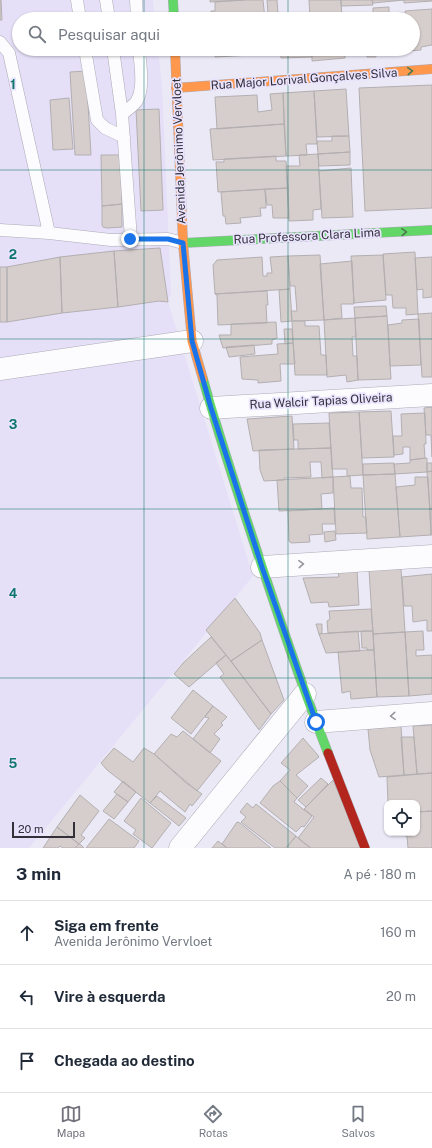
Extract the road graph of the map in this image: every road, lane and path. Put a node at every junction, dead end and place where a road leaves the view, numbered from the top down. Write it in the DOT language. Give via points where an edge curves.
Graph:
graph roads {
  1 [pos="77,0"];
  2 [pos="106,0"];
  3 [pos="136,0"];
  4 [pos="173,0"];
  5 [pos="79,12"];
  6 [pos="108,12"];
  7 [pos="137,12"];
  8 [pos="174,12"];
  9 [pos="0,42"];
  10 [pos="86,56"];
  11 [pos="114,56"];
  12 [pos="139,56"];
  13 [pos="175,56"];
  14 [pos="432,70"];
  15 [pos="176,88"];
  16 [pos="122,114"];
  17 [pos="124,137"];
  18 [pos="0,230"];
  19 [pos="432,230"];
  20 [pos="49,233"];
  21 [pos="130,239"];
  22 [pos="183,243"];
  23 [pos="192,341"];
  24 [pos="0,369"];
  25 [pos="432,395"];
  26 [pos="211,408"];
  27 [pos="432,556"];
  28 [pos="262,567"];
  29 [pos="305,694"];
  30 [pos="432,713"];
  31 [pos="316,722"];
  32 [pos="180,848"];
  33 [pos="365,848"];
  1 -- 5 [label="lane"];
  2 -- 6 [label="lane"];
  3 -- 7 [label="lane"];
  4 -- 8 [label="street"];
  9 -- 20 [label="lane" via="9,53"];
  10 -- 17 [label="lane" via="97,120 105,128"];
  11 -- 16 [label="lane"];
  12 -- 16 [label="lane" via="140,96"];
  13 -- 15 [label="street, Avenida Jerônimo Vervloet"];
  15 -- 14 [label="street, Rua Major Lorival Gonçalves Silva, one-way"];
  15 -- 22 [label="street, Avenida Jerônimo Vervloet"];
  16 -- 17 [label="lane"];
  17 -- 21 [label="lane"];
  18 -- 20 [label="lane"];
  22 -- 19 [label="street, Rua Professora Clara Lima, one-way"];
  20 -- 21 [label="lane" via="111,240"];
  21 -- 22 [label="lane" via="168,239"];
  22 -- 23 [label="street, Avenida Jerônimo Vervloet"];
  23 -- 24 [label="street"];
  23 -- 26 [label="street, Avenida Jerônimo Vervloet"];
  25 -- 26 [label="street, Rua Walcir Tapias Oliveira"];
  26 -- 28 [label="street, Avenida Jerônimo Vervloet"];
  28 -- 27 [label="street, one-way"];
  28 -- 29 [label="street, Avenida Jerônimo Vervloet"];
  29 -- 31 [label="street, Avenida Jerônimo Vervloet"];
  29 -- 32 [label="street"];
  30 -- 31 [label="street, one-way"];
  31 -- 33 [label="street, Avenida Jerônimo Vervloet"];
}
